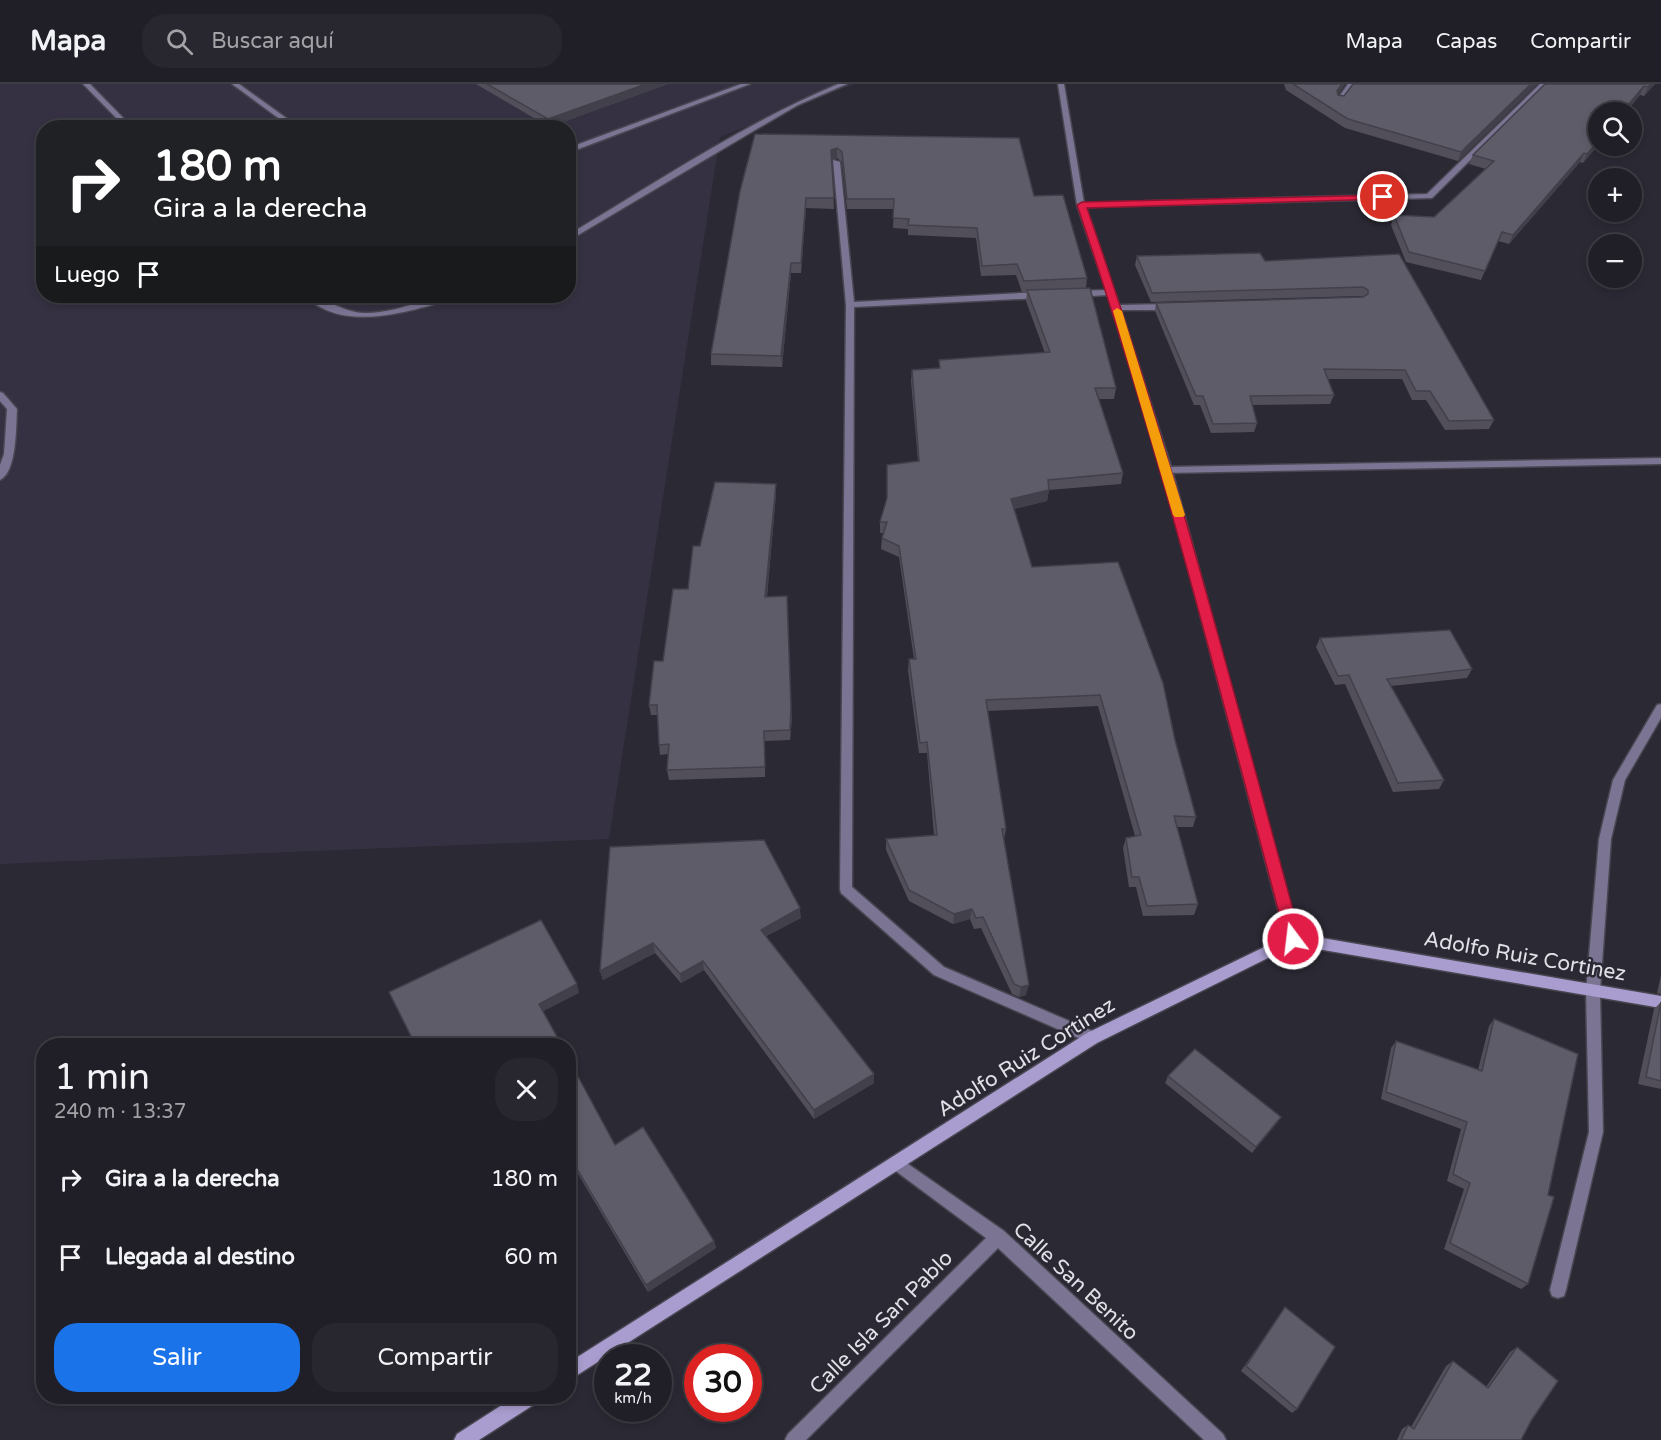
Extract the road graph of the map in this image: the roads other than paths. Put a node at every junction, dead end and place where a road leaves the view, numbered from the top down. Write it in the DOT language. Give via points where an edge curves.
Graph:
graph roads {
  1 [pos="86,84"];
  2 [pos="235,84"];
  3 [pos="747,84"];
  4 [pos="844,84"];
  5 [pos="1061,84"];
  6 [pos="1351,84"];
  7 [pos="1544,84"];
  8 [pos="1339,101"];
  9 [pos="122,120"];
  10 [pos="286,120"];
  11 [pos="576,148"];
  12 [pos="836,162"];
  13 [pos="1082,205"];
  14 [pos="576,234"];
  15 [pos="1112,292"];
  16 [pos="318,303"];
  17 [pos="430,303"];
  18 [pos="850,305"];
  19 [pos="1174,306"];
  20 [pos="1117,308"];
  21 [pos="0,395"];
  22 [pos="1661,461"];
  23 [pos="1167,470"];
  24 [pos="0,477"];
  25 [pos="1661,708"];
  26 [pos="1293,939"];
  27 [pos="1593,991"];
  28 [pos="1661,1002"];
  29 [pos="1092,1038"];
  30 [pos="898,1164"];
  31 [pos="999,1237"];
  32 [pos="1558,1290"];
  33 [pos="576,1368"];
  34 [pos="519,1404"];
  35 [pos="463,1440"];
  36 [pos="795,1440"];
  37 [pos="1217,1440"];
  1 -- 9 [label="street"];
  2 -- 10 [label="street"];
  3 -- 11 [label="street"];
  4 -- 14 [label="street" via="747,130"];
  5 -- 13 [label="street"];
  6 -- 8 [label="street"];
  7 -- 13 [label="street" via="1429,196"];
  12 -- 18 [label="street"];
  13 -- 15 [label="street"];
  15 -- 18 [label="street"];
  15 -- 20 [label="street"];
  16 -- 17 [label="street" via="365,316"];
  18 -- 29 [label="street" via="846,889 939,971"];
  19 -- 20 [label="street"];
  20 -- 23 [label="street"];
  21 -- 24 [label="street" via="12,409 9,454"];
  22 -- 23 [label="street"];
  23 -- 26 [label="street"];
  25 -- 27 [label="street" via="1619,780 1605,839"];
  26 -- 27 [label="main road, Adolfo Ruiz Cortinez"];
  26 -- 29 [label="main road, Adolfo Ruiz Cortinez"];
  27 -- 28 [label="main road, Adolfo Ruiz Cortinez"];
  27 -- 32 [label="street" via="1596,1132"];
  29 -- 30 [label="main road, Adolfo Ruiz Cortinez"];
  30 -- 31 [label="street, Calle San Benito"];
  30 -- 33 [label="main road, Adolfo Ruiz Cortinez"];
  31 -- 36 [label="street, Calle Isla San Pablo"];
  31 -- 37 [label="street, Calle San Benito"];
  34 -- 35 [label="main road"];
}
